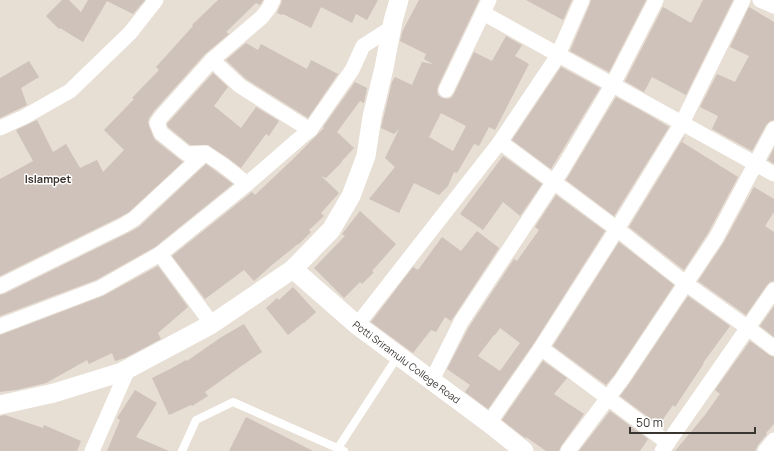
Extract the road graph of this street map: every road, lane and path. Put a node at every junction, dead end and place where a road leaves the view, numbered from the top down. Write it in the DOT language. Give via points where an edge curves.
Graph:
graph roads {
  1 [pos="156,0"];
  2 [pos="273,0"];
  3 [pos="399,0"];
  4 [pos="582,0"];
  5 [pos="656,0"];
  6 [pos="743,0"];
  7 [pos="760,0"];
  8 [pos="774,6"];
  9 [pos="486,7"];
  10 [pos="392,28"];
  11 [pos="558,55"];
  12 [pos="212,60"];
  13 [pos="613,84"];
  14 [pos="446,90"];
  15 [pos="682,123"];
  16 [pos="0,128"];
  17 [pos="774,129"];
  18 [pos="310,130"];
  19 [pos="500,142"];
  20 [pos="205,153"];
  21 [pos="756,164"];
  22 [pos="774,174"];
  23 [pos="554,182"];
  24 [pos="248,184"];
  25 [pos="617,229"];
  26 [pos="160,254"];
  27 [pos="293,269"];
  28 [pos="685,283"];
  29 [pos="0,286"];
  30 [pos="774,290"];
  31 [pos="212,324"];
  32 [pos="357,325"];
  33 [pos="0,326"];
  34 [pos="748,328"];
  35 [pos="541,348"];
  36 [pos="774,348"];
  37 [pos="398,355"];
  38 [pos="128,369"];
  39 [pos="432,380"];
  40 [pos="608,398"];
  41 [pos="0,405"];
  42 [pos="489,423"];
  43 [pos="774,440"];
  44 [pos="665,447"];
  45 [pos="341,450"];
  46 [pos="92,451"];
  47 [pos="182,451"];
  48 [pos="524,451"];
  49 [pos="568,451"];
  50 [pos="765,451"];
  1 -- 16 [label="street" via="130,33 70,91"];
  2 -- 12 [label="street" via="262,17"];
  3 -- 10 [label="street"];
  4 -- 11 [label="street"];
  5 -- 13 [label="street"];
  6 -- 15 [label="street"];
  7 -- 8 [label="street"];
  9 -- 11 [label="street"];
  9 -- 14 [label="street"];
  10 -- 18 [label="street" via="363,46 352,70"];
  10 -- 27 [label="street" via="366,156 351,196 331,230"];
  11 -- 13 [label="street"];
  11 -- 19 [label="street"];
  12 -- 18 [label="street" via="240,86"];
  12 -- 20 [label="street" via="157,123 161,133 187,154"];
  13 -- 15 [label="street"];
  13 -- 23 [label="street"];
  15 -- 21 [label="street"];
  15 -- 25 [label="street"];
  17 -- 21 [label="street"];
  18 -- 24 [label="street"];
  19 -- 23 [label="street"];
  19 -- 32 [label="street"];
  20 -- 24 [label="street"];
  20 -- 29 [label="street" via="134,219"];
  21 -- 22 [label="street"];
  21 -- 28 [label="street" via="716,238"];
  23 -- 25 [label="street"];
  23 -- 39 [label="street" via="461,322"];
  24 -- 26 [label="street"];
  25 -- 28 [label="street"];
  25 -- 35 [label="street"];
  26 -- 31 [label="street"];
  26 -- 33 [label="street" via="100,288"];
  27 -- 31 [label="street"];
  27 -- 32 [label="street, Potti Sriramulu College Road"];
  28 -- 34 [label="street"];
  28 -- 40 [label="street"];
  30 -- 34 [label="street"];
  31 -- 38 [label="street"];
  32 -- 37 [label="street, Potti Sriramulu College Road"];
  34 -- 36 [label="street"];
  34 -- 44 [label="street"];
  35 -- 40 [label="street"];
  35 -- 42 [label="street"];
  37 -- 39 [label="street, Potti Sriramulu College Road"];
  37 -- 45 [label="lane"];
  38 -- 41 [label="street" via="54,393"];
  38 -- 46 [label="street"];
  39 -- 42 [label="street, Potti Sriramulu College Road"];
  40 -- 44 [label="street"];
  40 -- 49 [label="street"];
  42 -- 48 [label="street, Potti Sriramulu College Road"];
  43 -- 50 [label="street"];
  45 -- 47 [label="lane" via="233,402 196,420"];
}
